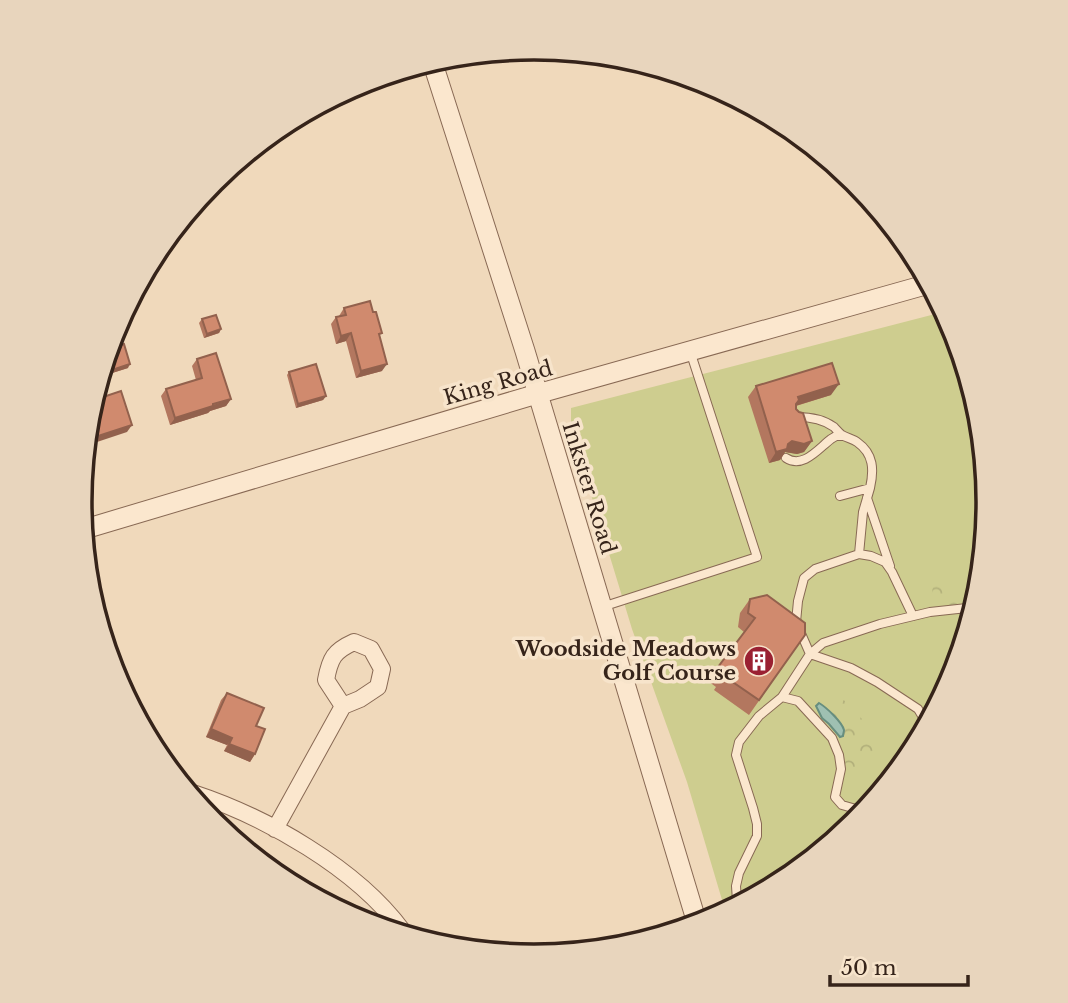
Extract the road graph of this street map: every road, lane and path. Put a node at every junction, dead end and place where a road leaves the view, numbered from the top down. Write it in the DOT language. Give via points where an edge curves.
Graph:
graph roads {
  1 [pos="435,71"];
  2 [pos="920,286"];
  3 [pos="690,351"];
  4 [pos="537,394"];
  5 [pos="794,417"];
  6 [pos="843,436"];
  7 [pos="786,458"];
  8 [pos="870,488"];
  9 [pos="840,496"];
  10 [pos="867,498"];
  11 [pos="93,527"];
  12 [pos="859,554"];
  13 [pos="892,572"];
  14 [pos="602,608"];
  15 [pos="963,608"];
  16 [pos="913,616"];
  17 [pos="810,654"];
  18 [pos="782,697"];
  19 [pos="342,706"];
  20 [pos="921,714"];
  21 [pos="206,797"];
  22 [pos="852,808"];
  23 [pos="275,829"];
  24 [pos="737,894"];
  25 [pos="694,913"];
  26 [pos="395,921"];
  1 -- 4 [label="street, Inkster Road"];
  2 -- 3 [label="street, King Road"];
  3 -- 4 [label="street, King Road"];
  3 -- 14 [label="lane" via="757,557"];
  4 -- 11 [label="street, King Road"];
  4 -- 14 [label="street, Inkster Road"];
  5 -- 6 [label="lane" via="811,417"];
  6 -- 7 [label="lane" via="831,439 802,461"];
  6 -- 8 [label="lane" via="864,448 872,462"];
  8 -- 9 [label="lane"];
  8 -- 10 [label="lane"];
  10 -- 12 [label="lane"];
  10 -- 13 [label="lane"];
  12 -- 13 [label="lane" via="885,562"];
  12 -- 17 [label="lane" via="815,569 804,578 796,622"];
  13 -- 16 [label="lane"];
  14 -- 25 [label="street, Inkster Road"];
  15 -- 16 [label="lane"];
  16 -- 17 [label="lane" via="823,643"];
  17 -- 18 [label="lane"];
  17 -- 20 [label="lane" via="877,682"];
  18 -- 22 [label="lane" via="799,701 832,738 841,769 835,797"];
  18 -- 24 [label="lane" via="759,716 736,755 758,836 740,873"];
  19 -- 23 [label="street"];
  21 -- 23 [label="street"];
  23 -- 26 [label="street" via="339,868"];
}
